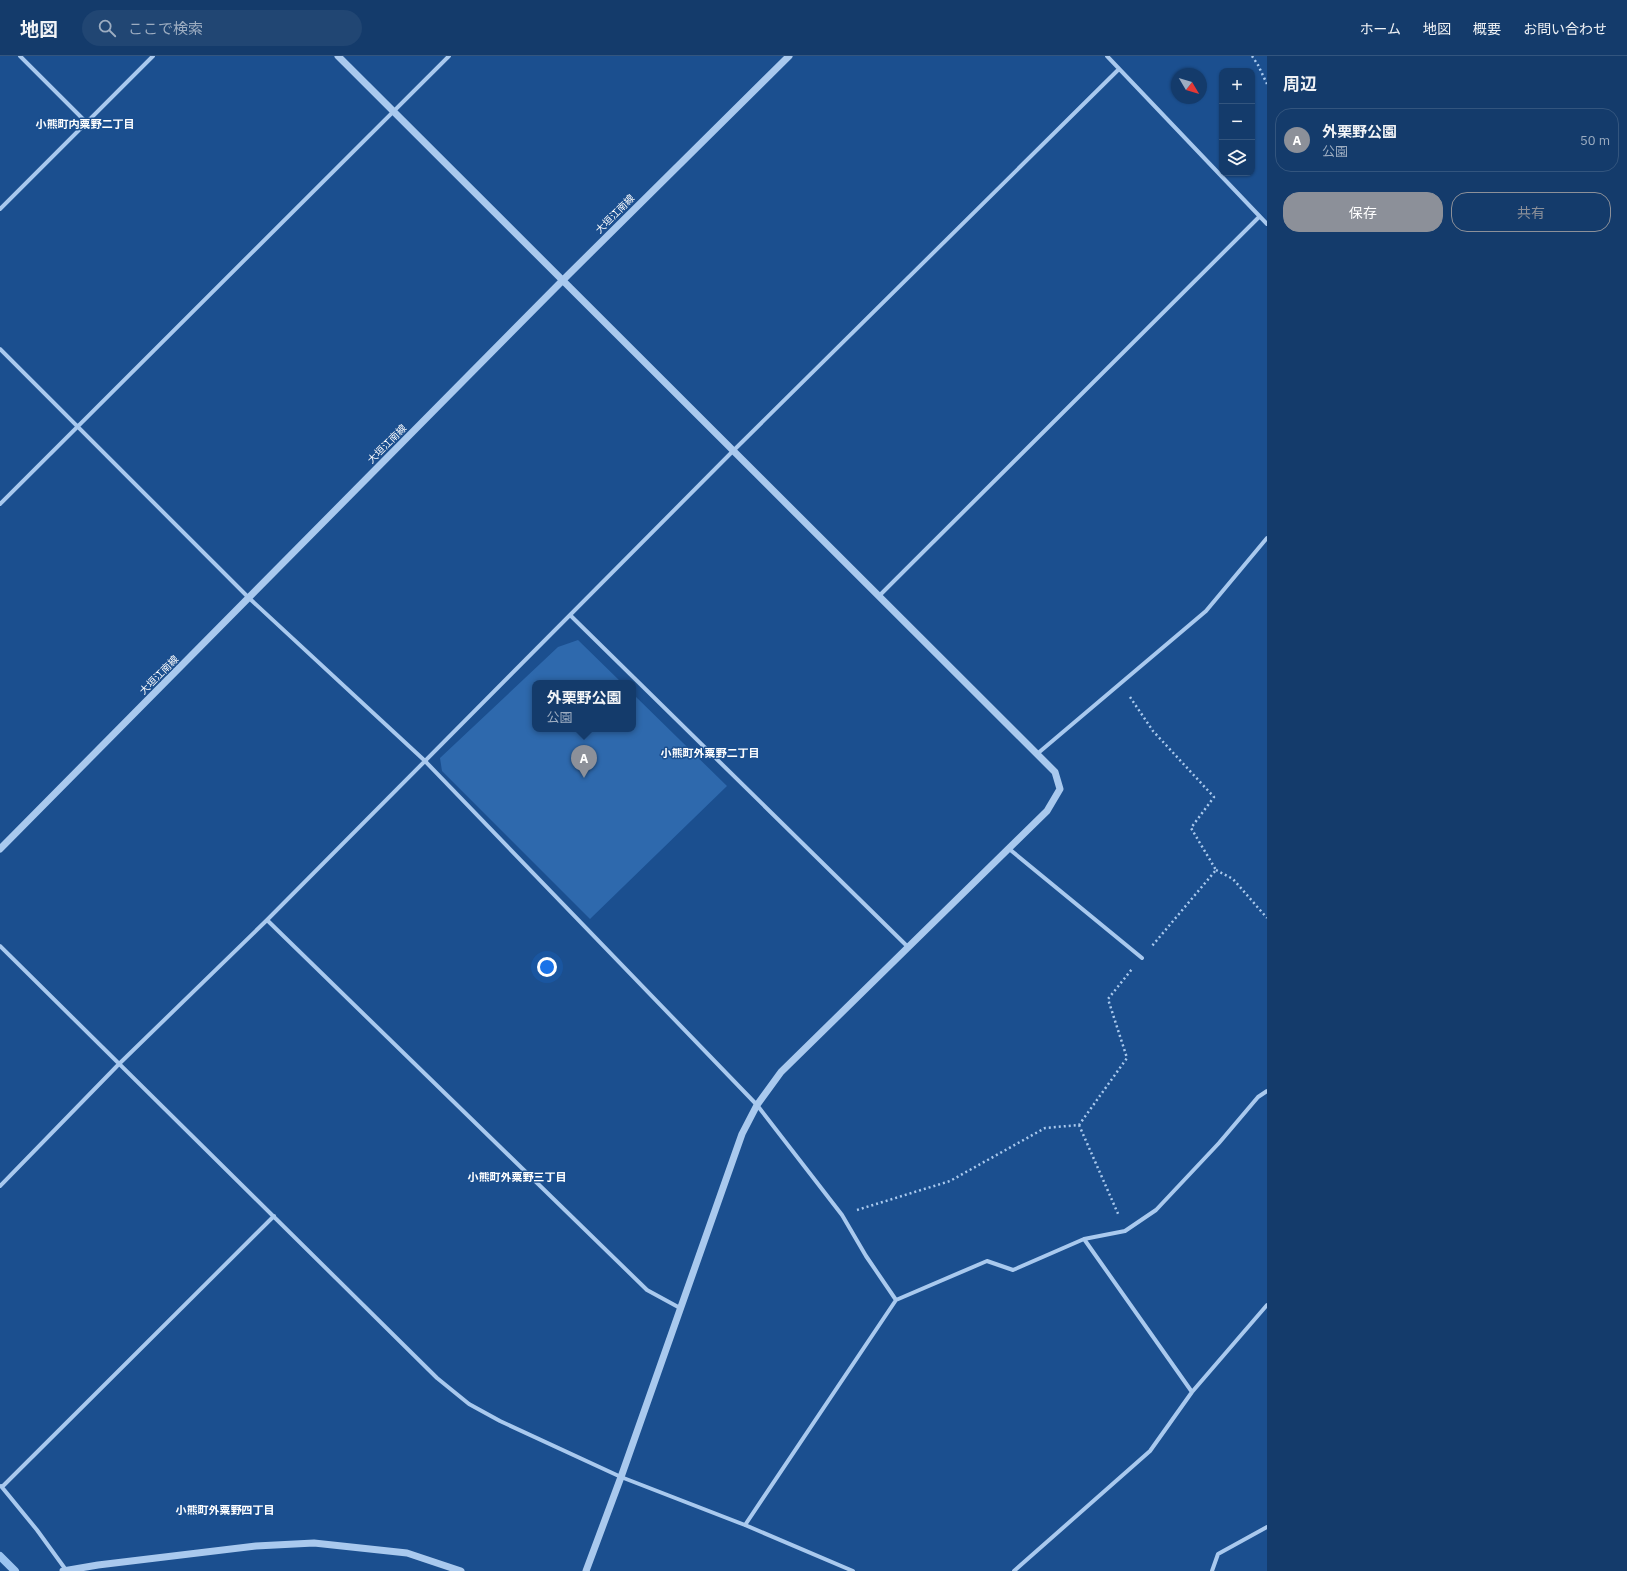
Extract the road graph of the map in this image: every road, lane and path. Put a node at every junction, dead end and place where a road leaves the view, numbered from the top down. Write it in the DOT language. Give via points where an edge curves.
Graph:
graph roads {
  1 [pos="20,56"];
  2 [pos="153,56"];
  3 [pos="338,56"];
  4 [pos="449,56"];
  5 [pos="789,56"];
  6 [pos="1106,56"];
  7 [pos="1252,56"];
  8 [pos="1119,69"];
  9 [pos="1267,84"];
  10 [pos="394,112"];
  11 [pos="86,122"];
  12 [pos="0,209"];
  13 [pos="1259,216"];
  14 [pos="1267,224"];
  15 [pos="563,280"];
  16 [pos="0,350"];
  17 [pos="77,426"];
  18 [pos="733,451"];
  19 [pos="0,504"];
  20 [pos="1267,538"];
  21 [pos="879,596"];
  22 [pos="249,598"];
  23 [pos="570,615"];
  24 [pos="636,680"];
  25 [pos="636,680"];
  26 [pos="1121,684"];
  27 [pos="1037,754"];
  28 [pos="424,760"];
  29 [pos="1008,848"];
  30 [pos="0,849"];
  31 [pos="1216,870"];
  32 [pos="1267,918"];
  33 [pos="267,920"];
  34 [pos="0,946"];
  35 [pos="908,948"];
  36 [pos="1142,958"];
  37 [pos="119,1064"];
  38 [pos="1267,1091"];
  39 [pos="757,1105"];
  40 [pos="1079,1125"];
  41 [pos="0,1186"];
  42 [pos="842,1215"];
  43 [pos="274,1216"];
  44 [pos="1125,1230"];
  45 [pos="1084,1239"];
  46 [pos="896,1300"];
  47 [pos="1267,1305"];
  48 [pos="680,1308"];
  49 [pos="1192,1392"];
  50 [pos="621,1477"];
  51 [pos="1,1486"];
  52 [pos="745,1524"];
  53 [pos="1267,1527"];
  54 [pos="63,1571"];
  55 [pos="66,1571"];
  56 [pos="460,1571"];
  57 [pos="586,1571"];
  58 [pos="854,1571"];
  59 [pos="1014,1571"];
  60 [pos="1212,1571"];
  1 -- 11 [label="street"];
  2 -- 11 [label="street"];
  3 -- 10 [label="street"];
  4 -- 10 [label="street"];
  5 -- 15 [label="street, 大垣江南線"];
  6 -- 8 [label="street"];
  7 -- 9 [label="path"];
  8 -- 13 [label="street"];
  8 -- 18 [label="street"];
  10 -- 15 [label="street"];
  10 -- 17 [label="street"];
  11 -- 12 [label="street"];
  13 -- 14 [label="street"];
  13 -- 21 [label="street"];
  15 -- 18 [label="street"];
  15 -- 22 [label="street, 大垣江南線"];
  16 -- 17 [label="street"];
  17 -- 19 [label="street"];
  17 -- 22 [label="street"];
  18 -- 21 [label="street"];
  18 -- 23 [label="street"];
  20 -- 26 [label="street" via="1206,611"];
  21 -- 27 [label="street"];
  22 -- 28 [label="street"];
  22 -- 30 [label="street, 大垣江南線"];
  23 -- 25 [label="street"];
  23 -- 28 [label="street"];
  24 -- 35 [label="street"];
  26 -- 27 [label="street"];
  26 -- 31 [label="path" via="1153,731 1214,797 1191,828"];
  27 -- 29 [label="street" via="1055,772 1060,789 1047,810"];
  28 -- 33 [label="street"];
  28 -- 39 [label="street"];
  29 -- 35 [label="street"];
  29 -- 36 [label="street"];
  31 -- 32 [label="path" via="1233,878"];
  31 -- 36 [label="path"];
  33 -- 37 [label="street"];
  33 -- 48 [label="street" via="647,1290"];
  34 -- 37 [label="street"];
  35 -- 39 [label="street" via="781,1072"];
  36 -- 40 [label="path" via="1108,999 1127,1058"];
  37 -- 41 [label="street"];
  37 -- 43 [label="street"];
  38 -- 44 [label="street" via="1258,1097 1156,1210"];
  39 -- 42 [label="street"];
  39 -- 48 [label="street" via="742,1134"];
  40 -- 42 [label="path" via="1045,1128 950,1181"];
  40 -- 44 [label="path"];
  42 -- 46 [label="street"];
  43 -- 50 [label="street" via="437,1378 469,1404"];
  43 -- 51 [label="street"];
  44 -- 45 [label="street"];
  45 -- 46 [label="street" via="1013,1270 987,1261"];
  45 -- 49 [label="street"];
  46 -- 52 [label="street"];
  47 -- 49 [label="street"];
  48 -- 50 [label="street"];
  49 -- 59 [label="street" via="1150,1451"];
  50 -- 52 [label="street"];
  50 -- 57 [label="street"];
  51 -- 55 [label="street"];
  52 -- 58 [label="street"];
  53 -- 60 [label="street" via="1218,1554"];
  54 -- 55 [label="street"];
  55 -- 56 [label="street" via="256,1546 314,1544 407,1553"];
}
